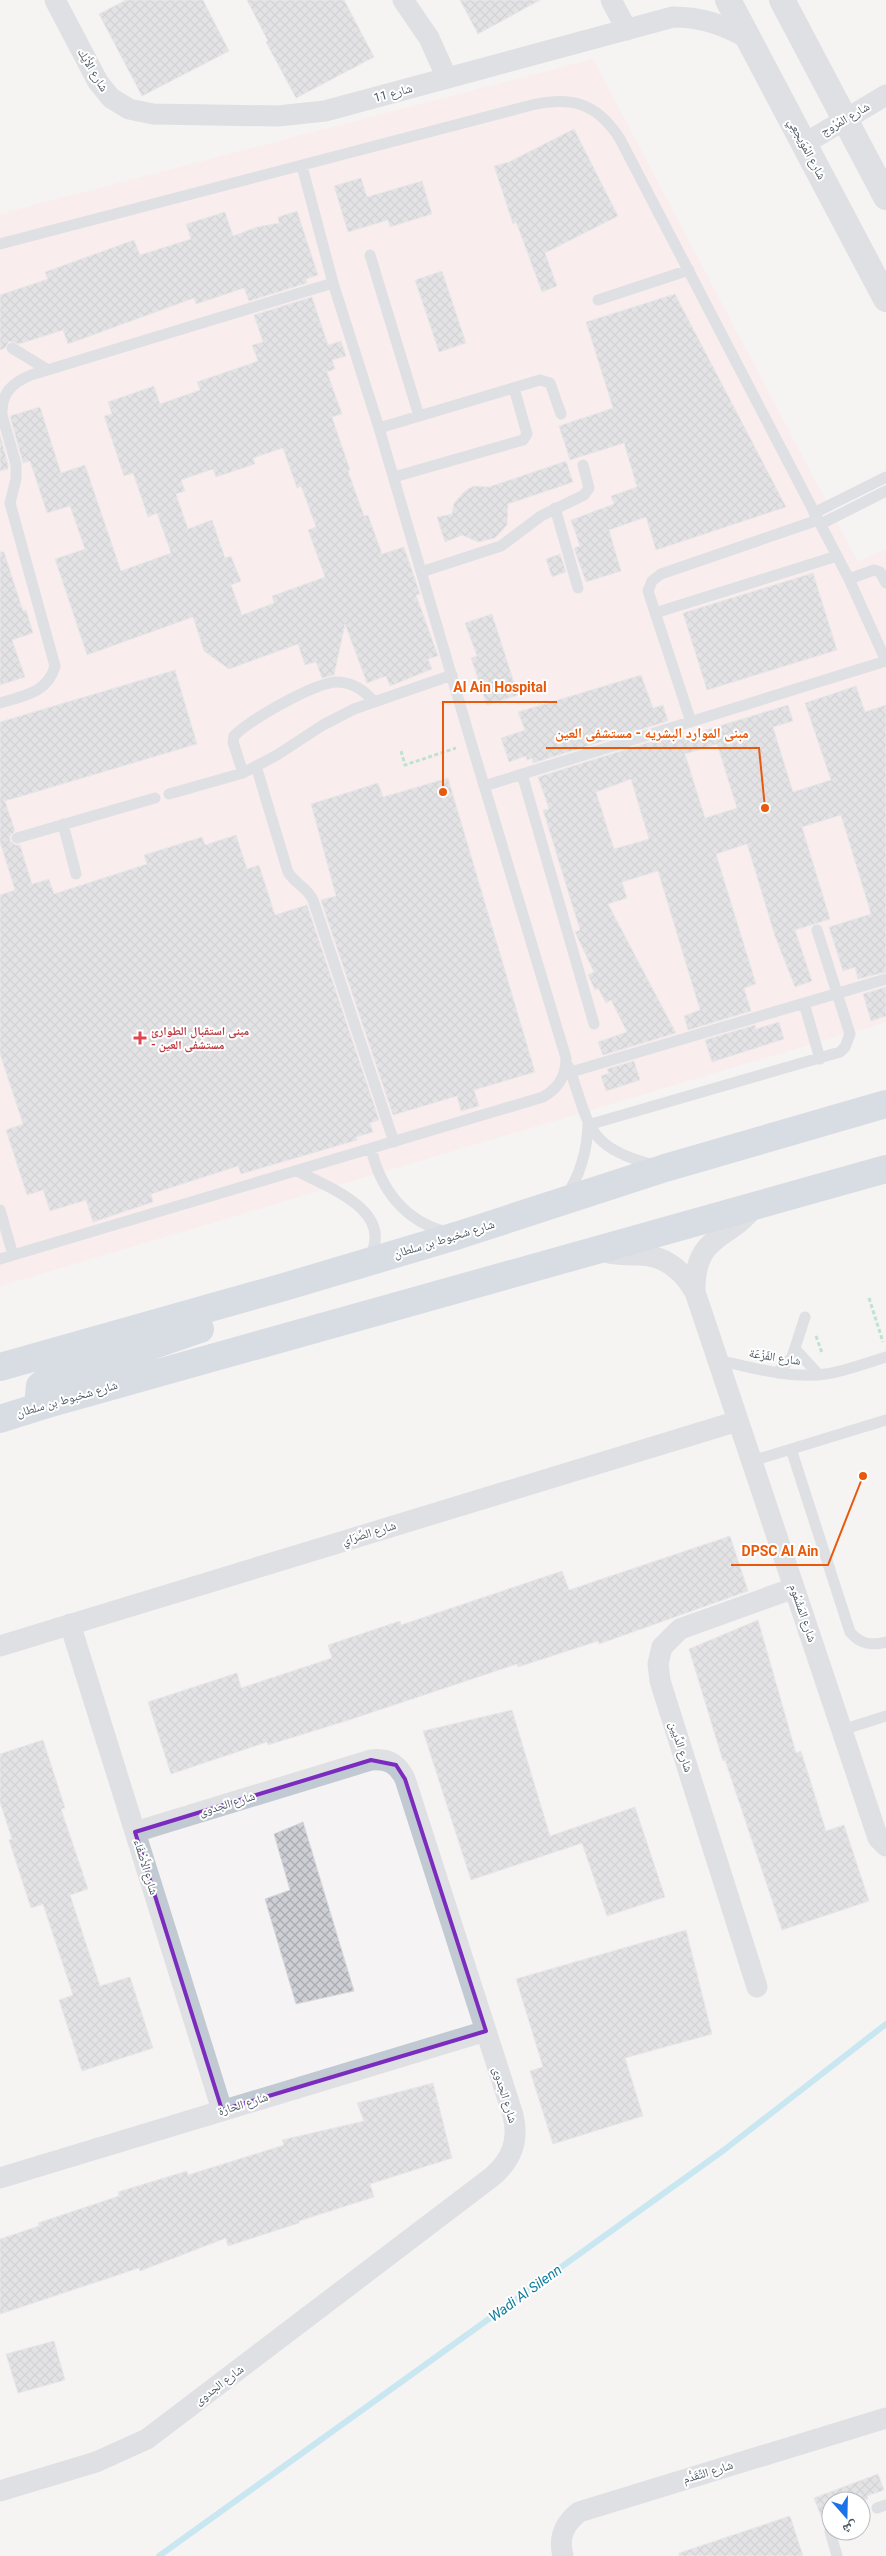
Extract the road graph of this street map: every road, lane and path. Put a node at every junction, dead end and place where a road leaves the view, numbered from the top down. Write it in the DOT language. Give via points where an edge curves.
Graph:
graph roads {
  1 [pos="55,0"];
  2 [pos="403,0"];
  3 [pos="611,0"];
  4 [pos="684,0"];
  5 [pos="728,0"];
  6 [pos="782,0"];
  7 [pos="672,17"];
  8 [pos="627,30"];
  9 [pos="749,39"];
  10 [pos="447,78"];
  11 [pos="886,95"];
  12 [pos="153,114"];
  13 [pos="845,119"];
  14 [pos="804,144"];
  15 [pos="302,166"];
  16 [pos="886,197"];
  17 [pos="0,244"];
  18 [pos="370,254"];
  19 [pos="688,270"];
  20 [pos="333,283"];
  21 [pos="886,298"];
  22 [pos="598,300"];
  23 [pos="12,348"];
  24 [pos="48,370"];
  25 [pos="514,388"];
  26 [pos="561,414"];
  27 [pos="419,416"];
  28 [pos="379,428"];
  29 [pos="582,465"];
  30 [pos="394,476"];
  31 [pos="886,477"];
  32 [pos="886,491"];
  33 [pos="6,497"];
  34 [pos="555,508"];
  35 [pos="818,519"];
  36 [pos="837,556"];
  37 [pos="421,572"];
  38 [pos="849,579"];
  39 [pos="886,583"];
  40 [pos="578,588"];
  41 [pos="655,612"];
  42 [pos="886,661"];
  43 [pos="452,676"];
  44 [pos="374,702"];
  45 [pos="0,703"];
  46 [pos="691,722"];
  47 [pos="471,742"];
  48 [pos="400,751"];
  49 [pos="256,766"];
  50 [pos="243,772"];
  51 [pos="522,774"];
  52 [pos="484,786"];
  53 [pos="169,794"];
  54 [pos="155,798"];
  55 [pos="63,824"];
  56 [pos="17,838"];
  57 [pos="76,874"];
  58 [pos="817,930"];
  59 [pos="886,979"];
  60 [pos="837,993"];
  61 [pos="804,1003"];
  62 [pos="594,1024"];
  63 [pos="566,1058"];
  64 [pos="820,1059"];
  65 [pos="571,1072"];
  66 [pos="886,1104"];
  67 [pos="588,1125"];
  68 [pos="394,1142"];
  69 [pos="371,1148"];
  70 [pos="665,1168"];
  71 [pos="886,1169"];
  72 [pos="297,1171"];
  73 [pos="562,1202"];
  74 [pos="755,1206"];
  75 [pos="0,1210"];
  76 [pos="459,1235"];
  77 [pos="598,1250"];
  78 [pos="13,1256"];
  79 [pos="0,1260"];
  80 [pos="366,1263"];
  81 [pos="284,1288"];
  82 [pos="695,1292"];
  83 [pos="869,1298"];
  84 [pos="806,1317"];
  85 [pos="815,1332"];
  86 [pos="796,1350"];
  87 [pos="886,1351"];
  88 [pos="886,1357"];
  89 [pos="718,1360"];
  90 [pos="0,1367"];
  91 [pos="777,1374"];
  92 [pos="824,1374"];
  93 [pos="51,1403"];
  94 [pos="0,1419"];
  95 [pos="886,1420"];
  96 [pos="738,1421"];
  97 [pos="790,1449"];
  98 [pos="752,1461"];
  99 [pos="794,1588"];
  100 [pos="70,1624"];
  101 [pos="886,1642"];
  102 [pos="0,1646"];
  103 [pos="886,1716"];
  104 [pos="842,1730"];
  105 [pos="135,1832"];
  106 [pos="886,1846"];
  107 [pos="757,1987"];
  108 [pos="486,2031"];
  109 [pos="222,2110"];
  110 [pos="0,2178"];
  111 [pos="886,2418"];
  112 [pos="0,2491"];
  113 [pos="833,2541"];
  114 [pos="563,2556"];
  115 [pos="837,2556"];
  1 -- 12 [label="street, شارع الأَيْك" via="104,90 129,109"];
  2 -- 10 [label="street" via="429,38"];
  3 -- 8 [label="street"];
  4 -- 7 [label="street"];
  5 -- 9 [label="street, شارع المُوَيجعِي"];
  6 -- 13 [label="street"];
  7 -- 8 [label="street, شارع 11"];
  7 -- 9 [label="street, شارع 11" via="704,19"];
  8 -- 10 [label="street, شارع 11"];
  9 -- 14 [label="street, شارع المُوَيجعِي"];
  10 -- 12 [label="street, شارع 11" via="310,114"];
  11 -- 13 [label="street, شارع المُرُوج"];
  13 -- 14 [label="street, شارع المُرُوج"];
  13 -- 16 [label="street"];
  14 -- 21 [label="street, شارع المُوَيجعِي"];
  15 -- 17 [label="lane"];
  15 -- 19 [label="lane" via="532,105 571,101 595,111 613,128"];
  15 -- 20 [label="lane"];
  18 -- 27 [label="lane"];
  19 -- 22 [label="lane"];
  19 -- 35 [label="lane"];
  20 -- 24 [label="lane"];
  20 -- 28 [label="lane"];
  23 -- 24 [label="lane"];
  24 -- 33 [label="lane" via="16,381 3,398 2,415 16,464 16,479"];
  25 -- 26 [label="lane" via="545,380 550,383"];
  25 -- 27 [label="lane"];
  25 -- 30 [label="lane" via="526,438"];
  27 -- 28 [label="lane"];
  28 -- 30 [label="lane"];
  29 -- 34 [label="lane" via="588,492"];
  30 -- 37 [label="lane"];
  31 -- 35 [label="lane"];
  32 -- 35 [label="lane"];
  33 -- 45 [label="lane" via="55,666 50,680 40,690"];
  34 -- 37 [label="lane" via="501,546"];
  34 -- 40 [label="lane"];
  35 -- 36 [label="lane"];
  35 -- 41 [label="lane" via="661,574 652,581 648,592"];
  36 -- 38 [label="lane"];
  36 -- 41 [label="lane"];
  37 -- 43 [label="lane"];
  38 -- 39 [label="lane" via="874,570 880,572"];
  38 -- 42 [label="lane"];
  41 -- 46 [label="lane"];
  42 -- 46 [label="lane"];
  43 -- 44 [label="lane"];
  43 -- 47 [label="lane"];
  44 -- 49 [label="lane" via="323,724"];
  44 -- 50 [label="lane" via="357,687 338,682 321,685 290,700 234,736"];
  46 -- 51 [label="lane"];
  47 -- 48 [label="path" via="406,765"];
  47 -- 52 [label="lane"];
  49 -- 50 [label="lane"];
  49 -- 68 [label="lane" via="288,872 307,889 313,900"];
  50 -- 53 [label="lane"];
  51 -- 52 [label="lane"];
  51 -- 62 [label="lane"];
  52 -- 63 [label="lane"];
  54 -- 55 [label="lane"];
  55 -- 56 [label="lane"];
  55 -- 57 [label="lane"];
  58 -- 60 [label="lane"];
  59 -- 60 [label="lane"];
  60 -- 61 [label="lane"];
  60 -- 64 [label="lane" via="850,1034 840,1052"];
  61 -- 64 [label="lane"];
  61 -- 65 [label="lane"];
  63 -- 65 [label="lane"];
  63 -- 68 [label="lane" via="563,1077 552,1092 543,1097"];
  64 -- 67 [label="lane"];
  65 -- 67 [label="lane"];
  66 -- 70 [label="main road, شارع شخبوط بن سلطان"];
  67 -- 70 [label="lane" via="618,1154"];
  67 -- 73 [label="lane" via="579,1174"];
  68 -- 69 [label="lane"];
  69 -- 72 [label="lane"];
  69 -- 76 [label="lane" via="381,1179 400,1206 427,1225"];
  70 -- 73 [label="main road, شارع شخبوط بن سلطان"];
  71 -- 74 [label="main road, شارع شخبوط بن سلطان"];
  72 -- 78 [label="lane"];
  72 -- 80 [label="lane" via="370,1215 376,1240"];
  73 -- 76 [label="main road, شارع شخبوط بن سلطان"];
  74 -- 77 [label="main road, شارع شخبوط بن سلطان"];
  74 -- 82 [label="street, شارع المَشْمُوم" via="737,1224 710,1242 698,1266"];
  75 -- 78 [label="lane"];
  76 -- 80 [label="main road, شارع شخبوط بن سلطان"];
  77 -- 82 [label="street, شارع المَشْمُوم" via="660,1259 680,1271"];
  77 -- 93 [label="main road, شارع شخبوط بن سلطان"];
  78 -- 79 [label="lane"];
  80 -- 81 [label="main road, شارع شخبوط بن سلطان"];
  81 -- 90 [label="main road, شارع شخبوط بن سلطان"];
  81 -- 93 [label="main road" via="226,1320 44,1382 39,1396"];
  82 -- 89 [label="street, شارع المَشْمُوم"];
  83 -- 87 [label="path"];
  84 -- 86 [label="lane"];
  85 -- 92 [label="path"];
  86 -- 91 [label="lane"];
  86 -- 92 [label="lane"];
  88 -- 92 [label="lane, شارع الفَزْعَة"];
  89 -- 91 [label="lane, شارع الفَزْعَة"];
  89 -- 96 [label="street, شارع المَشْمُوم"];
  91 -- 92 [label="lane, شارع الفَزْعَة"];
  93 -- 94 [label="main road, شارع شخبوط بن سلطان"];
  95 -- 97 [label="lane"];
  96 -- 98 [label="street, شارع المَشْمُوم"];
  96 -- 100 [label="street, شارع الصِّرَاي"];
  97 -- 98 [label="lane"];
  97 -- 101 [label="lane" via="850,1632 867,1644"];
  98 -- 99 [label="street, شارع المَشْمُوم"];
  99 -- 104 [label="street, شارع المَشْمُوم"];
  99 -- 107 [label="street, شارع الدِّيين" via="680,1629 662,1647 658,1664 660,1681"];
  100 -- 102 [label="street, شارع الصِّرَاي"];
  100 -- 105 [label="street, شارع الأَصْفَاء"];
  103 -- 104 [label="lane"];
  104 -- 106 [label="street, شارع المَشْمُوم" via="878,1838"];
  105 -- 108 [label="street, شارع الجدوى" via="371,1760 380,1759 396,1765 405,1779"];
  105 -- 109 [label="street, شارع الأَصْفَاء"];
  108 -- 109 [label="street, شارع الحارة"];
  108 -- 112 [label="street, شارع الجدوى" via="515,2125 515,2144 500,2170 147,2439 96,2462"];
  109 -- 110 [label="street, شارع الحارة"];
  111 -- 114 [label="street, شارع التَّقَدُّم" via="579,2512 562,2532"];
  113 -- 115 [label="lane"];
}
